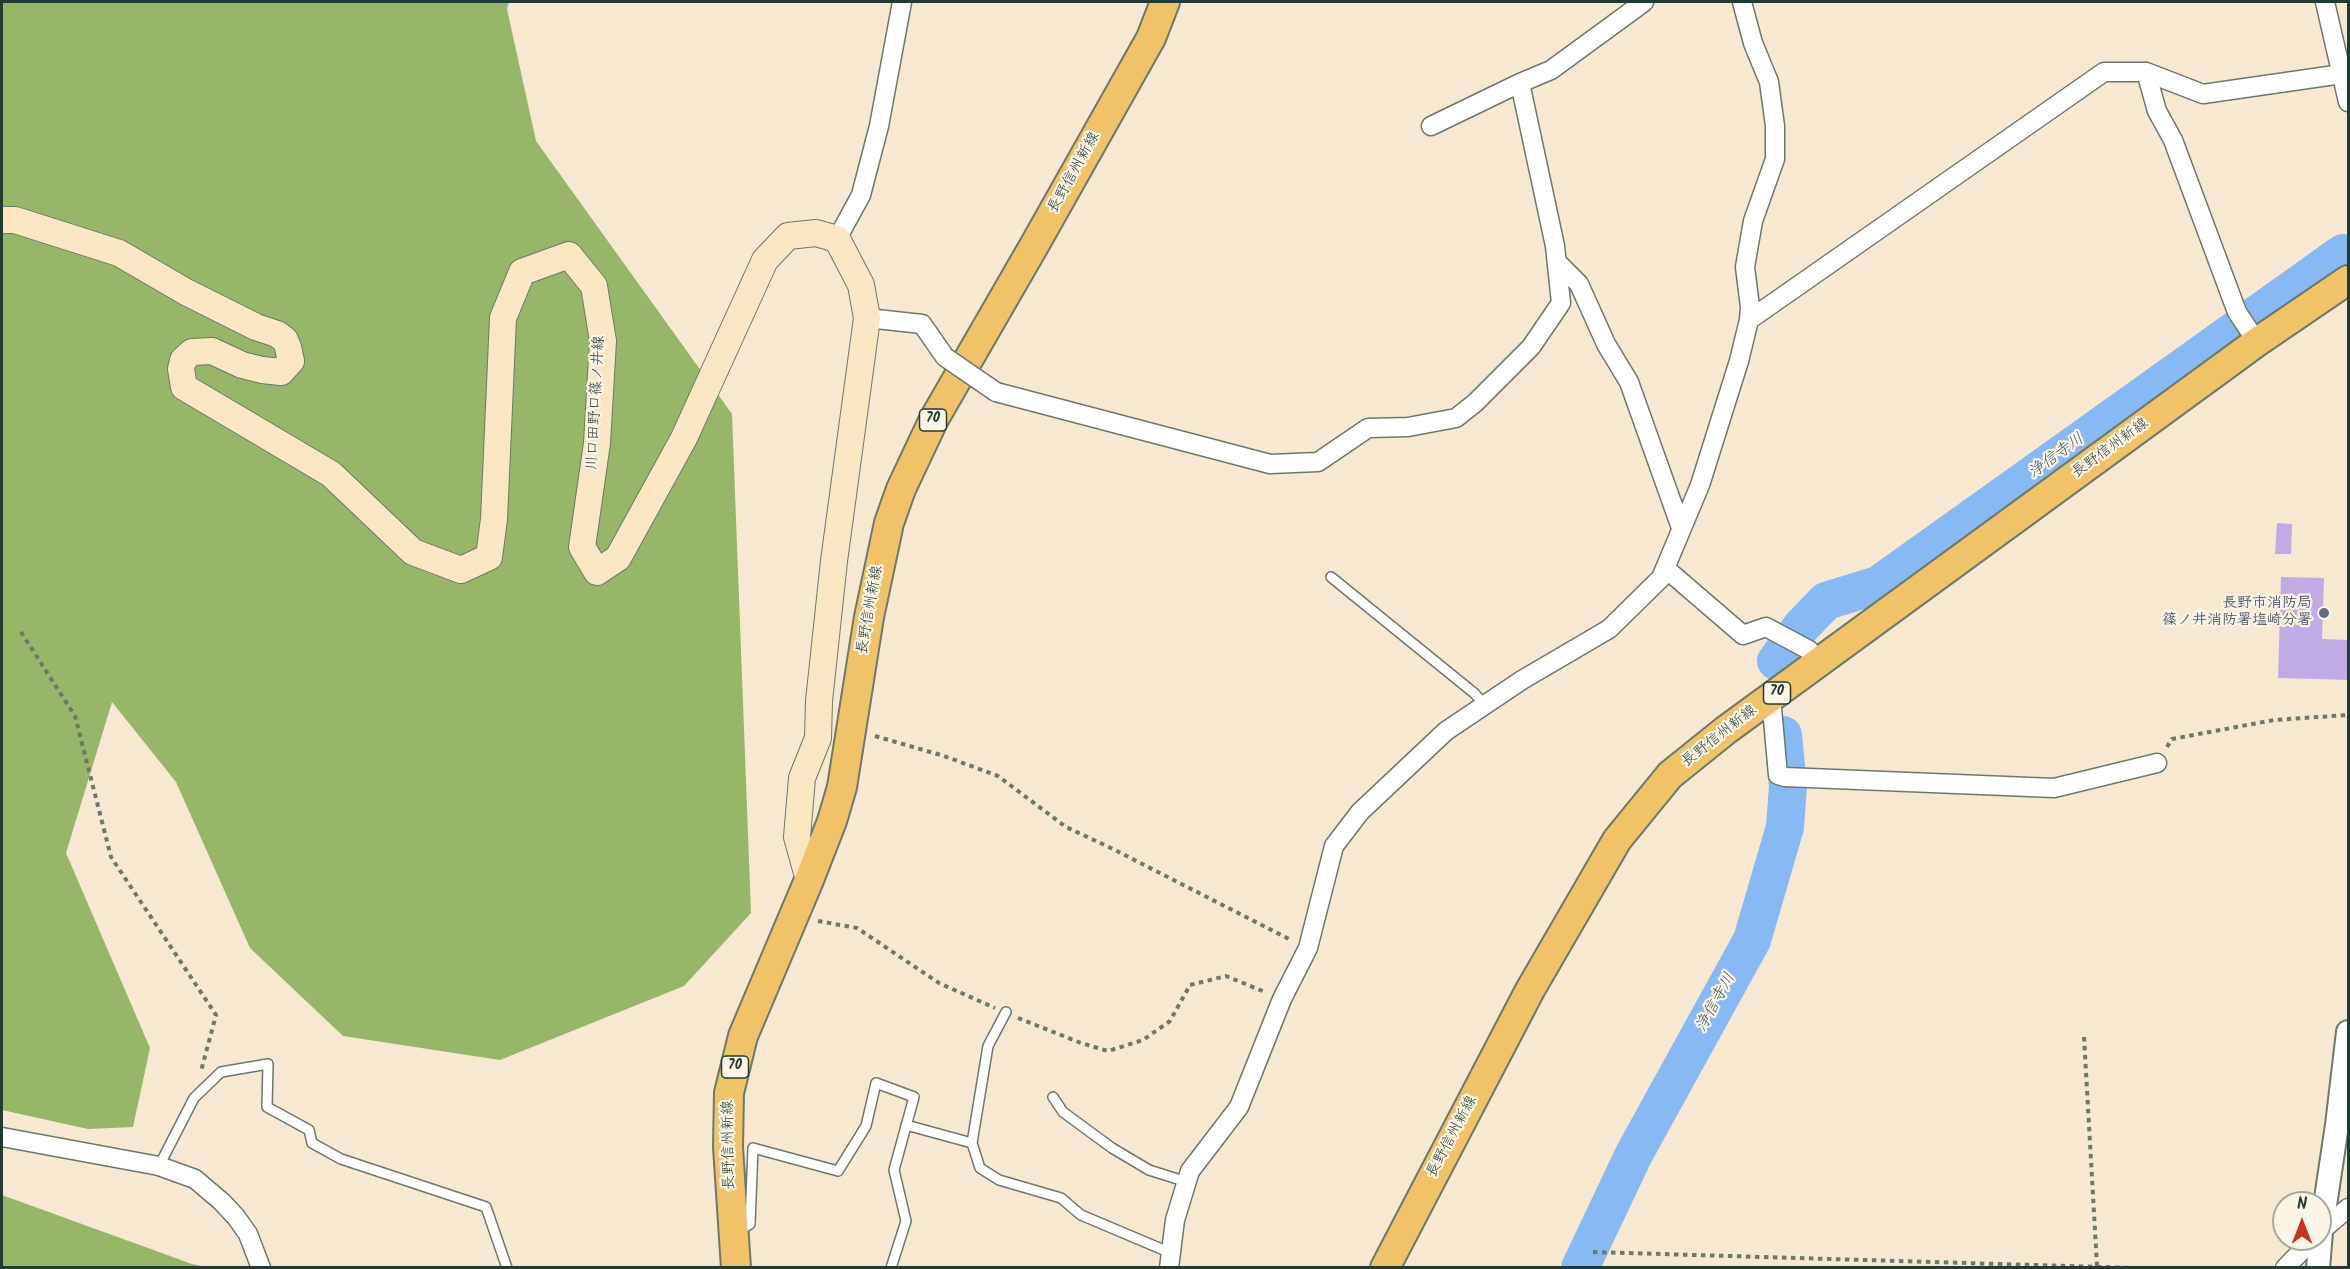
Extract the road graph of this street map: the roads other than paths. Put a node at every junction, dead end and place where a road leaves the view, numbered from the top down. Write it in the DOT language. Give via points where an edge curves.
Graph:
graph roads {
  1 [pos="902,2"];
  2 [pos="1165,2"];
  3 [pos="1644,2"];
  4 [pos="1742,2"];
  5 [pos="2325,2"];
  6 [pos="2146,72"];
  7 [pos="2343,75"];
  8 [pos="1520,83"];
  9 [pos="2349,102"];
  10 [pos="1431,126"];
  11 [pos="2,220"];
  12 [pos="837,239"];
  13 [pos="1557,262"];
  14 [pos="2349,280"];
  15 [pos="867,318"];
  16 [pos="1749,320"];
  17 [pos="2247,327"];
  18 [pos="1681,528"];
  19 [pos="1665,568"];
  20 [pos="1331,577"];
  21 [pos="1814,656"];
  22 [pos="1771,697"];
  23 [pos="1485,705"];
  24 [pos="2157,763"];
  25 [pos="809,880"];
  26 [pos="1006,1012"];
  27 [pos="2349,1032"];
  28 [pos="1053,1097"];
  29 [pos="906,1125"];
  30 [pos="2,1137"];
  31 [pos="972,1143"];
  32 [pos="159,1166"];
  33 [pos="1187,1182"];
  34 [pos="2326,1191"];
  35 [pos="2349,1208"];
  36 [pos="2332,1222"];
  37 [pos="734,1234"];
  38 [pos="2301,1251"];
  39 [pos="2319,1251"];
  40 [pos="1170,1260"];
  41 [pos="261,1268"];
  42 [pos="507,1268"];
  43 [pos="736,1268"];
  44 [pos="891,1268"];
  45 [pos="1385,1268"];
  46 [pos="2285,1268"];
  47 [pos="2318,1268"];
  1 -- 12 [label="street" via="879,126 861,195"];
  2 -- 25 [label="main road, 長野信州新線 / 70" via="1145,48 934,419 901,489 879,564 842,787"];
  3 -- 8 [label="street" via="1551,70"];
  4 -- 16 [label="street" via="1769,82 1775,126 1775,159 1753,221 1744,267"];
  5 -- 7 [label="street"];
  6 -- 7 [label="street" via="2203,94"];
  6 -- 16 [label="street" via="2104,72"];
  6 -- 17 [label="street" via="2157,111 2173,140"];
  7 -- 9 [label="street"];
  8 -- 10 [label="street"];
  8 -- 13 [label="street"];
  11 -- 12 [label="main road, 川口田野口篠ノ井線" via="15,220 119,253 186,292 285,340 291,361 281,372 242,365 212,351 192,352 183,360 184,387 332,474 413,552 461,570 489,557 503,318 522,272 568,255 594,286 603,341 597,442 582,547 597,572 618,558 684,438 765,260 788,236 816,233"];
  12 -- 15 [label="main road" via="861,285"];
  13 -- 15 [label="street, bridge" via="1561,303 1531,347 1475,403 1456,418 1408,427 1368,428 1317,462 1270,464 996,392 945,357 922,324"];
  13 -- 18 [label="street" via="1579,284 1606,344 1629,382"];
  14 -- 17 [label="main road, 長野信州新線 / 70"];
  15 -- 25 [label="main road" via="834,561 819,701 819,738 802,778 797,837"];
  16 -- 18 [label="street" via="1725,410"];
  17 -- 21 [label="main road, 長野信州新線 / 70"];
  18 -- 19 [label="street"];
  19 -- 21 [label="street" via="1743,635 1766,627"];
  19 -- 23 [label="street" via="1661,578 1609,629"];
  20 -- 23 [label="lane"];
  21 -- 22 [label="main road, 長野信州新線 / 70"];
  22 -- 24 [label="street" via="1778,775 1788,777 2055,788"];
  22 -- 45 [label="main road, 長野信州新線 / 70" via="1670,775 1617,840 1530,990"];
  23 -- 33 [label="street" via="1446,731 1360,812 1334,846 1308,948 1282,999 1239,1107 1190,1171"];
  25 -- 37 [label="main road, 長野信州新線 / 70" via="743,1036 729,1093"];
  26 -- 31 [label="lane" via="988,1046"];
  27 -- 34 [label="street"];
  28 -- 33 [label="lane" via="1063,1112 1112,1148 1149,1170"];
  29 -- 31 [label="lane"];
  29 -- 37 [label="lane" via="914,1096 876,1083 866,1126 838,1171 753,1148 750,1224"];
  29 -- 44 [label="lane" via="894,1170 906,1221"];
  30 -- 32 [label="street"];
  31 -- 40 [label="lane" via="980,1167 999,1180 1061,1198 1081,1215"];
  32 -- 41 [label="street" via="195,1179 222,1202 248,1234"];
  32 -- 42 [label="lane" via="194,1098 221,1072 268,1064 267,1107 309,1130 312,1143 341,1159 486,1207"];
  33 -- 40 [label="street" via="1175,1220"];
  35 -- 36 [label="street"];
  37 -- 43 [label="main road, 長野信州新線 / 70"];
  38 -- 46 [label="street"];
  39 -- 47 [label="street"];
}
